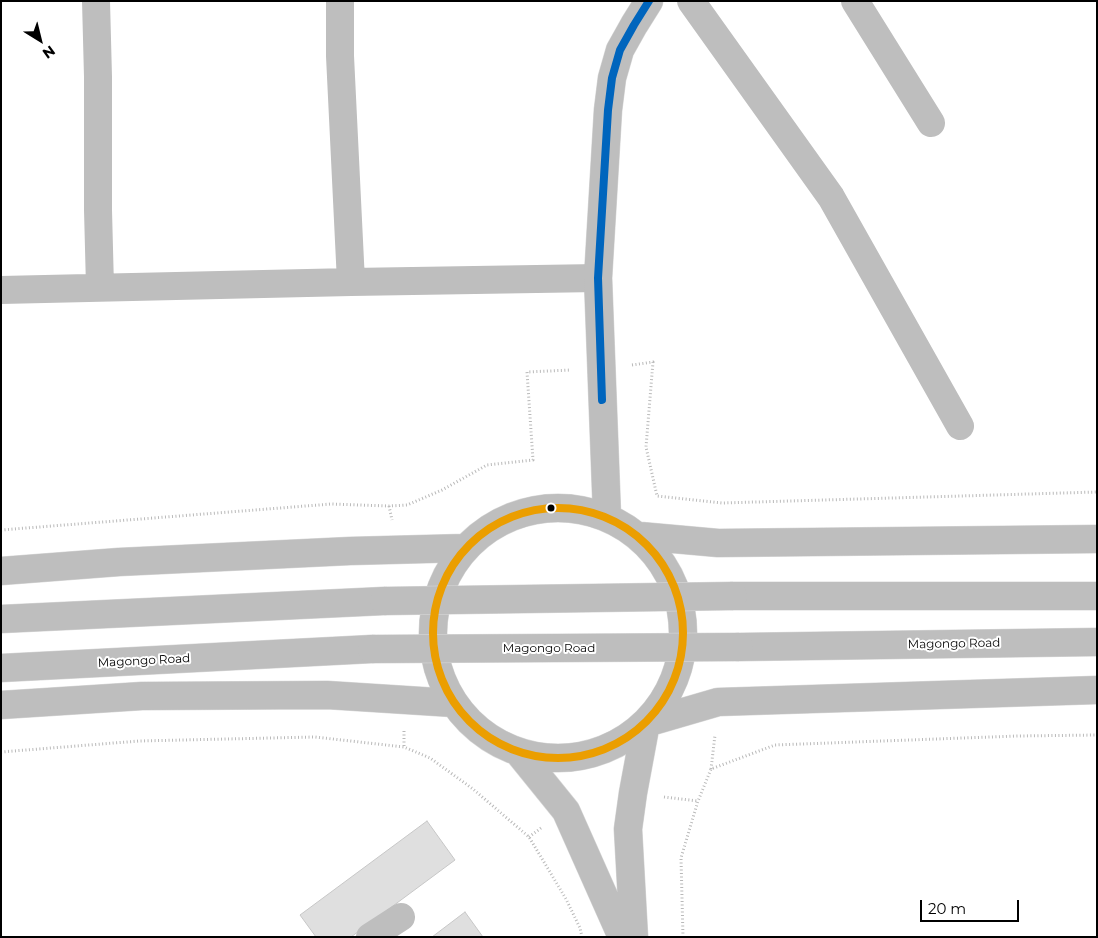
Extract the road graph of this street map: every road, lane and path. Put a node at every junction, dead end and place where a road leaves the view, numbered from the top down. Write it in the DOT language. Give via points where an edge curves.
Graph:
graph roads {
  1 [pos="96,1"];
  2 [pos="340,1"];
  3 [pos="649,1"];
  4 [pos="691,1"];
  5 [pos="855,1"];
  6 [pos="931,123"];
  7 [pos="598,278"];
  8 [pos="351,282"];
  9 [pos="100,288"];
  10 [pos="1,290"];
  11 [pos="601,368"];
  12 [pos="960,426"];
  13 [pos="1097,492"];
  14 [pos="606,516"];
  15 [pos="1,530"];
  16 [pos="640,536"];
  17 [pos="1097,539"];
  18 [pos="465,548"];
  19 [pos="1,571"];
  20 [pos="1097,596"];
  21 [pos="1,620"];
  22 [pos="1097,642"];
  23 [pos="1,668"];
  24 [pos="1097,690"];
  25 [pos="453,703"];
  26 [pos="1,704"];
  27 [pos="646,723"];
  28 [pos="1097,735"];
  29 [pos="1,752"];
  30 [pos="519,753"];
  31 [pos="401,917"];
  32 [pos="370,937"];
  33 [pos="582,937"];
  34 [pos="622,937"];
  35 [pos="634,937"];
  36 [pos="683,937"];
  1 -- 9 [label="main road"];
  2 -- 8 [label="main road"];
  3 -- 7 [label="main road" via="620,50 612,78"];
  4 -- 12 [label="main road" via="831,197"];
  5 -- 6 [label="main road"];
  7 -- 8 [label="main road"];
  7 -- 11 [label="main road"];
  8 -- 9 [label="main road"];
  9 -- 10 [label="main road"];
  11 -- 13 [label="path" via="653,362 646,447 657,496 722,503"];
  11 -- 14 [label="main road"];
  11 -- 15 [label="path" via="527,372 533,460 486,465 407,505 331,504"];
  14 -- 16 [label="main road"];
  14 -- 18 [label="main road" via="569,507 531,510 495,524"];
  16 -- 17 [label="main road" via="718,543"];
  16 -- 27 [label="main road" via="663,562 678,593 684,628 678,671 668,695"];
  18 -- 19 [label="main road" via="138,561"];
  18 -- 25 [label="main road" via="446,576 434,607 432,640 439,673"];
  20 -- 21 [label="main road, bridge" via="733,596 384,601"];
  22 -- 23 [label="main road, Magongo Road, bridge" via="372,649"];
  24 -- 27 [label="main road" via="718,702"];
  25 -- 26 [label="main road" via="327,694 142,696"];
  25 -- 30 [label="main road" via="482,734"];
  27 -- 30 [label="main road" via="625,740 573,758"];
  27 -- 35 [label="main road" via="628,829"];
  28 -- 36 [label="path" via="776,746 711,769 681,858"];
  29 -- 33 [label="path" via="139,741 315,738 404,747 430,758 473,789 529,837 566,899"];
  30 -- 34 [label="main road" via="566,810"];
  31 -- 32 [label="main road"];
}
